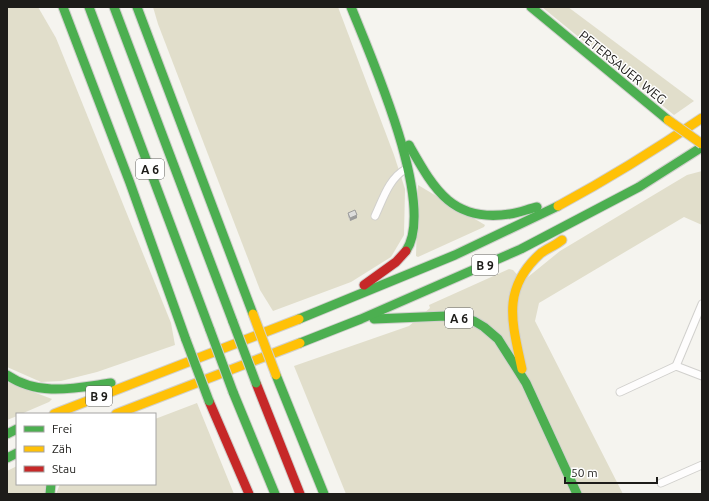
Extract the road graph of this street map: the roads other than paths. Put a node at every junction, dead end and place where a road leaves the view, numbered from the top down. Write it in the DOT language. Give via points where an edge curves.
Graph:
graph roads {
  1 [pos="54,7"];
  2 [pos="63,7"];
  3 [pos="89,7"];
  4 [pos="114,7"];
  5 [pos="137,7"];
  6 [pos="143,7"];
  7 [pos="350,7"];
  8 [pos="530,7"];
  9 [pos="146,30"];
  10 [pos="83,60"];
  11 [pos="393,117"];
  12 [pos="702,118"];
  13 [pos="702,144"];
  14 [pos="702,147"];
  15 [pos="408,168"];
  16 [pos="573,198"];
  17 [pos="606,205"];
  18 [pos="375,216"];
  19 [pos="339,303"];
  20 [pos="702,304"];
  21 [pos="361,319"];
  22 [pos="676,366"];
  23 [pos="7,375"];
  24 [pos="702,376"];
  25 [pos="144,379"];
  26 [pos="526,383"];
  27 [pos="620,392"];
  28 [pos="135,407"];
  29 [pos="57,413"];
  30 [pos="119,413"];
  31 [pos="126,413"];
  32 [pos="16,430"];
  33 [pos="7,434"];
  34 [pos="16,454"];
  35 [pos="7,458"];
  36 [pos="702,465"];
  37 [pos="661,483"];
  38 [pos="249,494"];
  39 [pos="275,494"];
  40 [pos="300,494"];
  41 [pos="324,494"];
  42 [pos="577,494"];
  1 -- 10 [label="main road"];
  2 -- 10 [label="main road"];
  3 -- 39 [label="main road, A 6, bridge" via="233,392"];
  4 -- 40 [label="main road, A 6, bridge"];
  5 -- 9 [label="main road"];
  6 -- 9 [label="main road"];
  7 -- 11 [label="main road"];
  8 -- 13 [label="main road, PETERSAUER WEG, bridge" via="668,120"];
  9 -- 41 [label="main road, bridge" via="276,376"];
  10 -- 38 [label="main road, bridge" via="209,401"];
  11 -- 15 [label="main road, B 9"];
  11 -- 16 [label="main road" via="428,178 442,196 459,209 479,215 510,214"];
  12 -- 16 [label="main road, B 9" via="668,143"];
  14 -- 17 [label="main road, B 9"];
  15 -- 18 [label="lane" via="398,173"];
  15 -- 19 [label="main road, B 9" via="415,206 411,244 401,257"];
  16 -- 19 [label="main road, B 9" via="461,252"];
  17 -- 21 [label="main road, B 9" via="521,249"];
  17 -- 26 [label="main road, B 9" via="543,252 519,278 513,299 513,326"];
  19 -- 25 [label="main road, B 9"];
  20 -- 22 [label="lane"];
  21 -- 26 [label="main road, A 6" via="446,316 474,321 498,340"];
  21 -- 28 [label="main road, B 9"];
  22 -- 24 [label="lane"];
  22 -- 27 [label="lane"];
  23 -- 25 [label="main road" via="18,383 46,389"];
  25 -- 29 [label="main road, B 9"];
  26 -- 42 [label="main road"];
  28 -- 30 [label="main road, B 9"];
  28 -- 31 [label="main road, B 9"];
  32 -- 33 [label="main road"];
  34 -- 35 [label="main road"];
  36 -- 37 [label="lane"];
}
